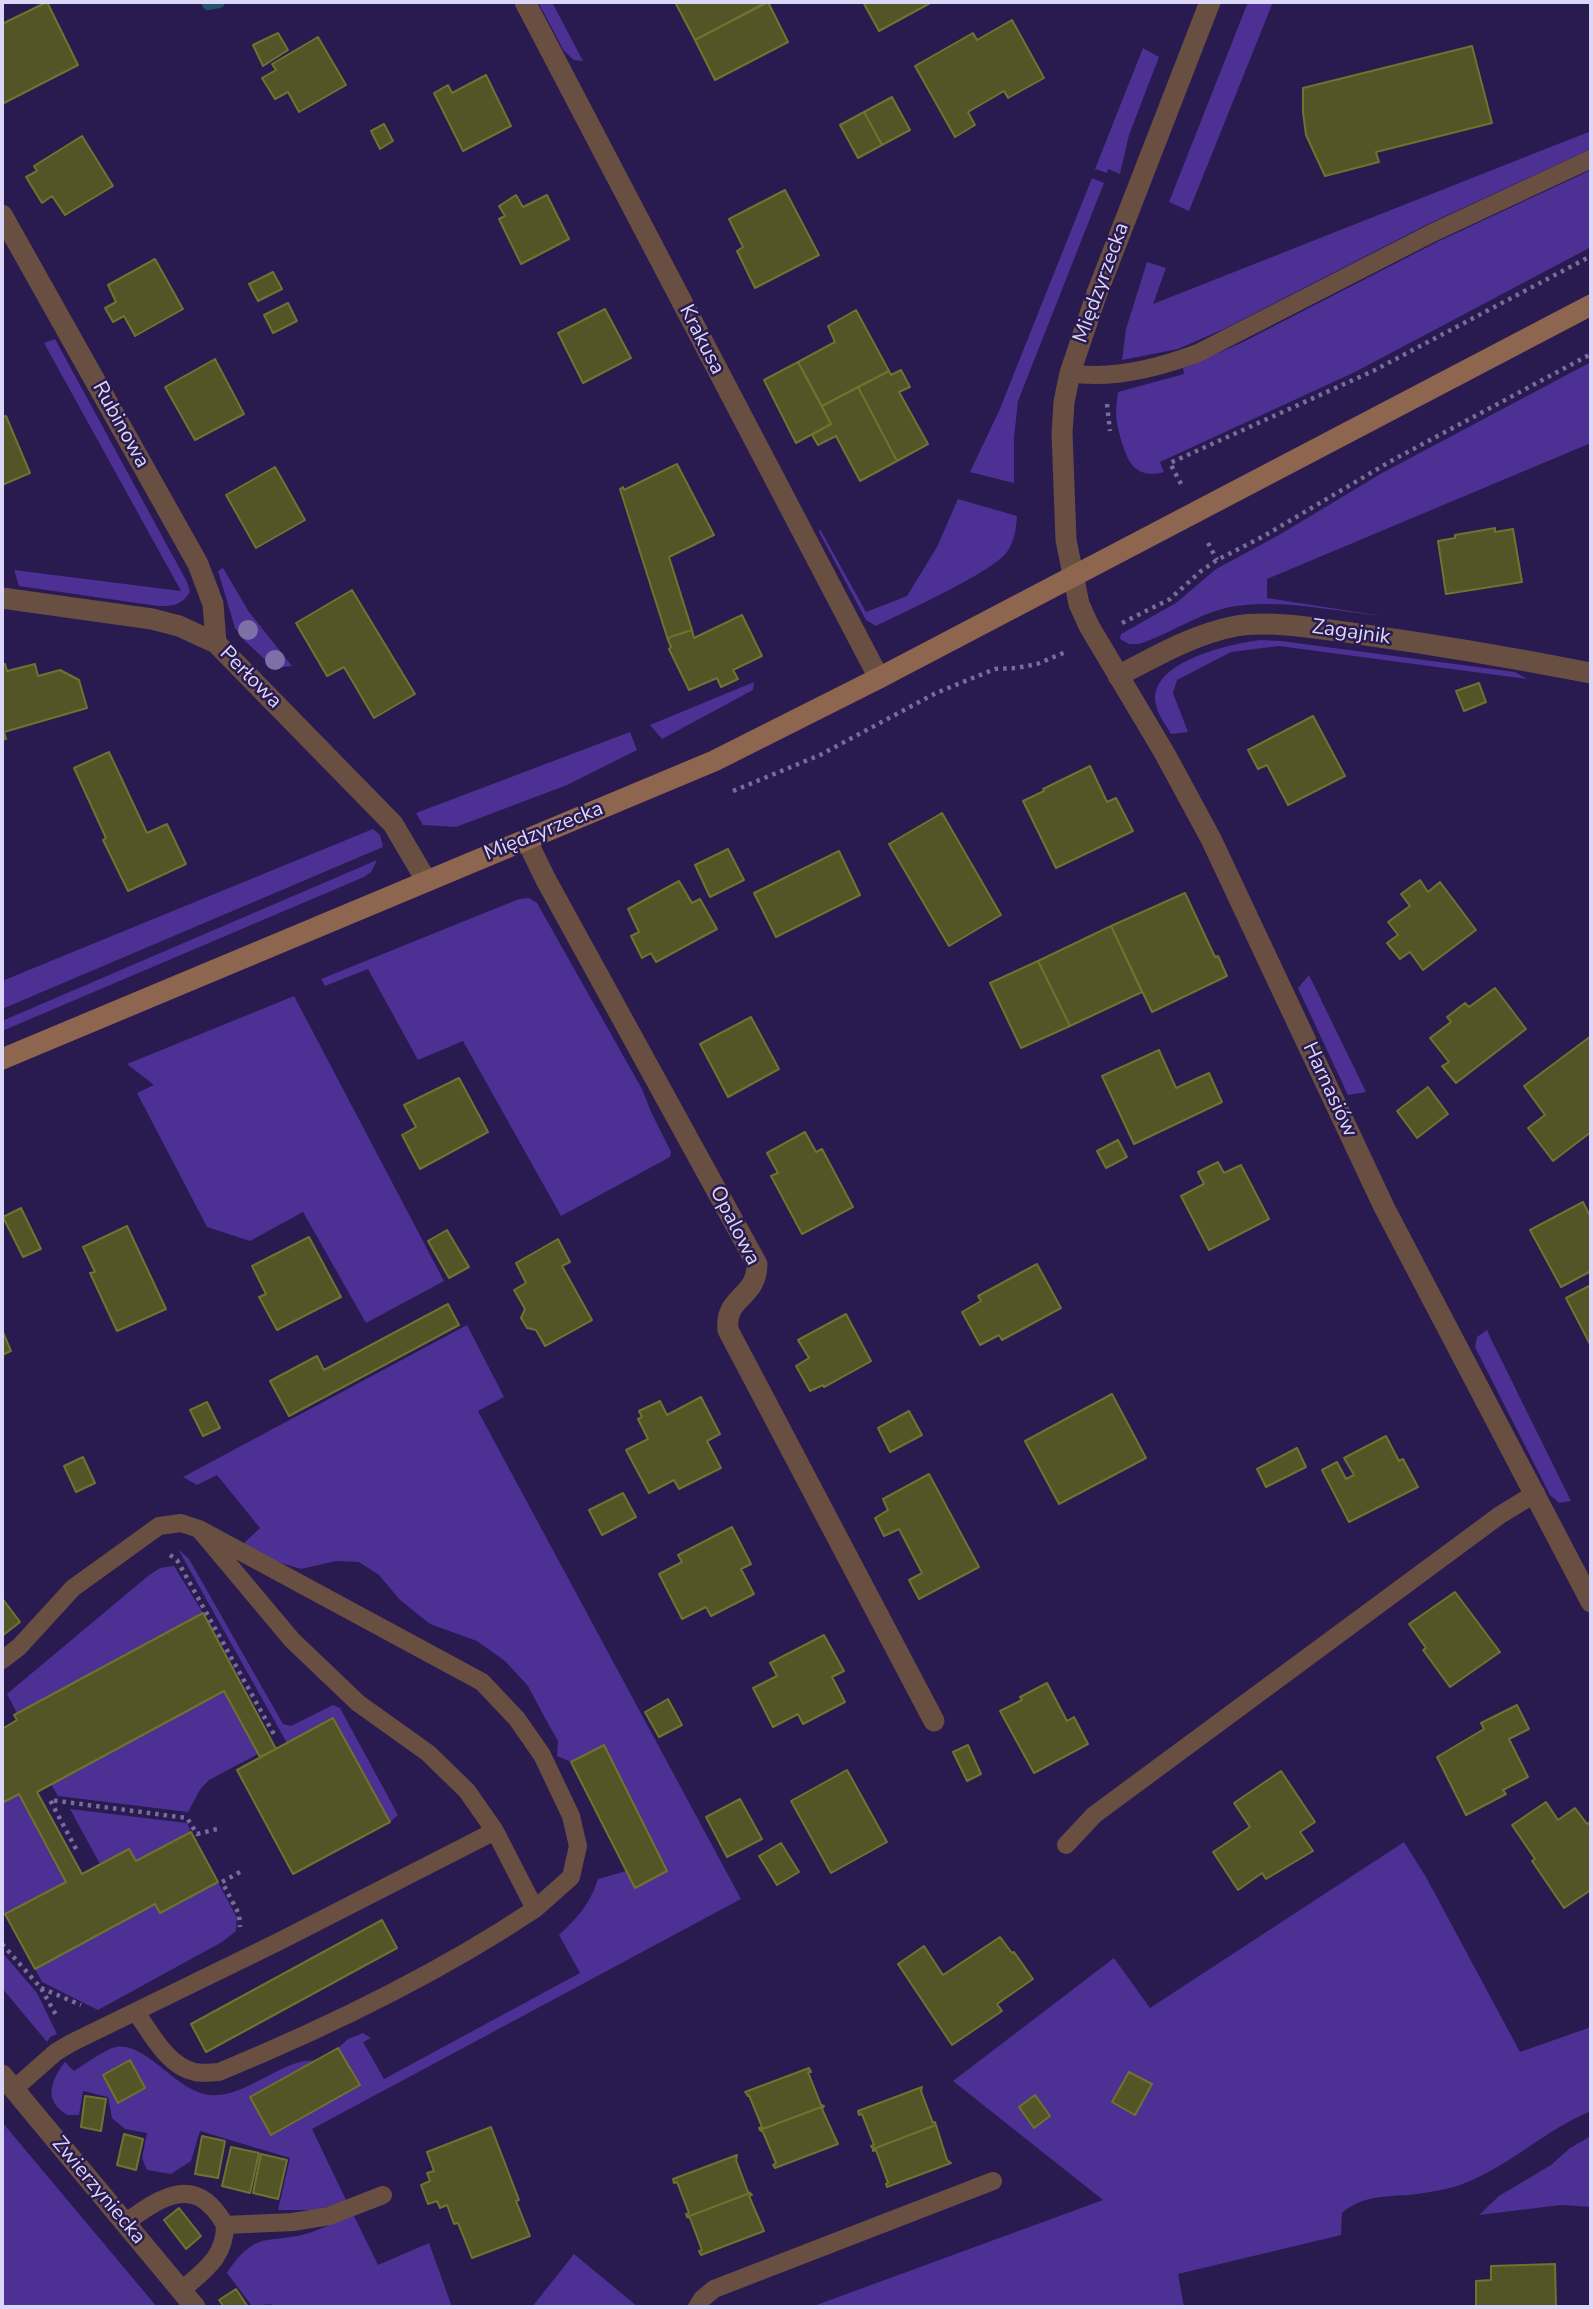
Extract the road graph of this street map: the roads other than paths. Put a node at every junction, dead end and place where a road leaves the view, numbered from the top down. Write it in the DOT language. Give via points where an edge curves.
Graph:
graph roads {
  1 [pos="525,2"];
  2 [pos="1210,2"];
  3 [pos="1591,159"];
  4 [pos="2,215"];
  5 [pos="1591,305"];
  6 [pos="1070,373"];
  7 [pos="1072,576"];
  8 [pos="2,598"];
  9 [pos="216,643"];
  10 [pos="1591,673"];
  11 [pos="1118,676"];
  12 [pos="879,678"];
  13 [pos="527,841"];
  14 [pos="426,880"];
  15 [pos="2,1059"];
  16 [pos="1536,1493"];
  17 [pos="199,1529"];
  18 [pos="1591,1602"];
  19 [pos="2,1660"];
  20 [pos="934,1721"];
  21 [pos="495,1831"];
  22 [pos="1066,1845"];
  23 [pos="535,1909"];
  24 [pos="136,2012"];
  25 [pos="8,2082"];
  26 [pos="993,2181"];
  27 [pos="383,2195"];
  28 [pos="125,2223"];
  29 [pos="225,2225"];
  30 [pos="188,2299"];
  31 [pos="697,2307"];
  1 -- 12 [label="street, Krakusa"];
  2 -- 6 [label="street, Międzyrzecka"];
  3 -- 6 [label="lane" via="1432,233 1198,353 1107,376"];
  4 -- 9 [label="street, Rubinowa" via="198,564 213,604"];
  5 -- 7 [label="main road, Międzyrzecka"];
  6 -- 7 [label="street, Międzyrzecka" via="1062,433"];
  7 -- 11 [label="street, Harnasiów" via="1079,604"];
  7 -- 12 [label="main road, Międzyrzecka"];
  8 -- 9 [label="street, Perłowa" via="152,618"];
  9 -- 14 [label="street, Perłowa" via="393,824"];
  10 -- 11 [label="street, Zagajnik" via="1479,651 1314,628 1239,625 1206,633"];
  11 -- 16 [label="street, Harnasiów" via="1211,839 1384,1207"];
  12 -- 13 [label="main road, Międzyrzecka" via="714,761"];
  13 -- 14 [label="main road, Międzyrzecka"];
  13 -- 20 [label="street, Opalowa" via="757,1264 754,1285 730,1309 728,1330"];
  14 -- 15 [label="main road, Międzyrzecka"];
  16 -- 18 [label="street, Harnasiów"];
  16 -- 22 [label="lane" via="1094,1815"];
  17 -- 19 [label="lane" via="181,1523 159,1526 73,1588"];
  17 -- 21 [label="lane" via="292,1640 358,1703 428,1754 467,1791"];
  17 -- 23 [label="lane" via="482,1682 517,1719 542,1755 571,1816 578,1846 571,1877"];
  21 -- 23 [label="lane"];
  21 -- 24 [label="lane"];
  23 -- 24 [label="lane" via="483,1944 368,2004 219,2072 194,2072 176,2062"];
  24 -- 25 [label="lane" via="71,2043"];
  25 -- 28 [label="street, Zwierzyniecka"];
  26 -- 31 [label="lane" via="714,2289"];
  27 -- 29 [label="lane" via="329,2216"];
  28 -- 29 [label="lane" via="156,2202 187,2194 215,2208"];
  28 -- 30 [label="street, Zwierzyniecka"];
  29 -- 30 [label="lane" via="225,2241 218,2255"];
}
